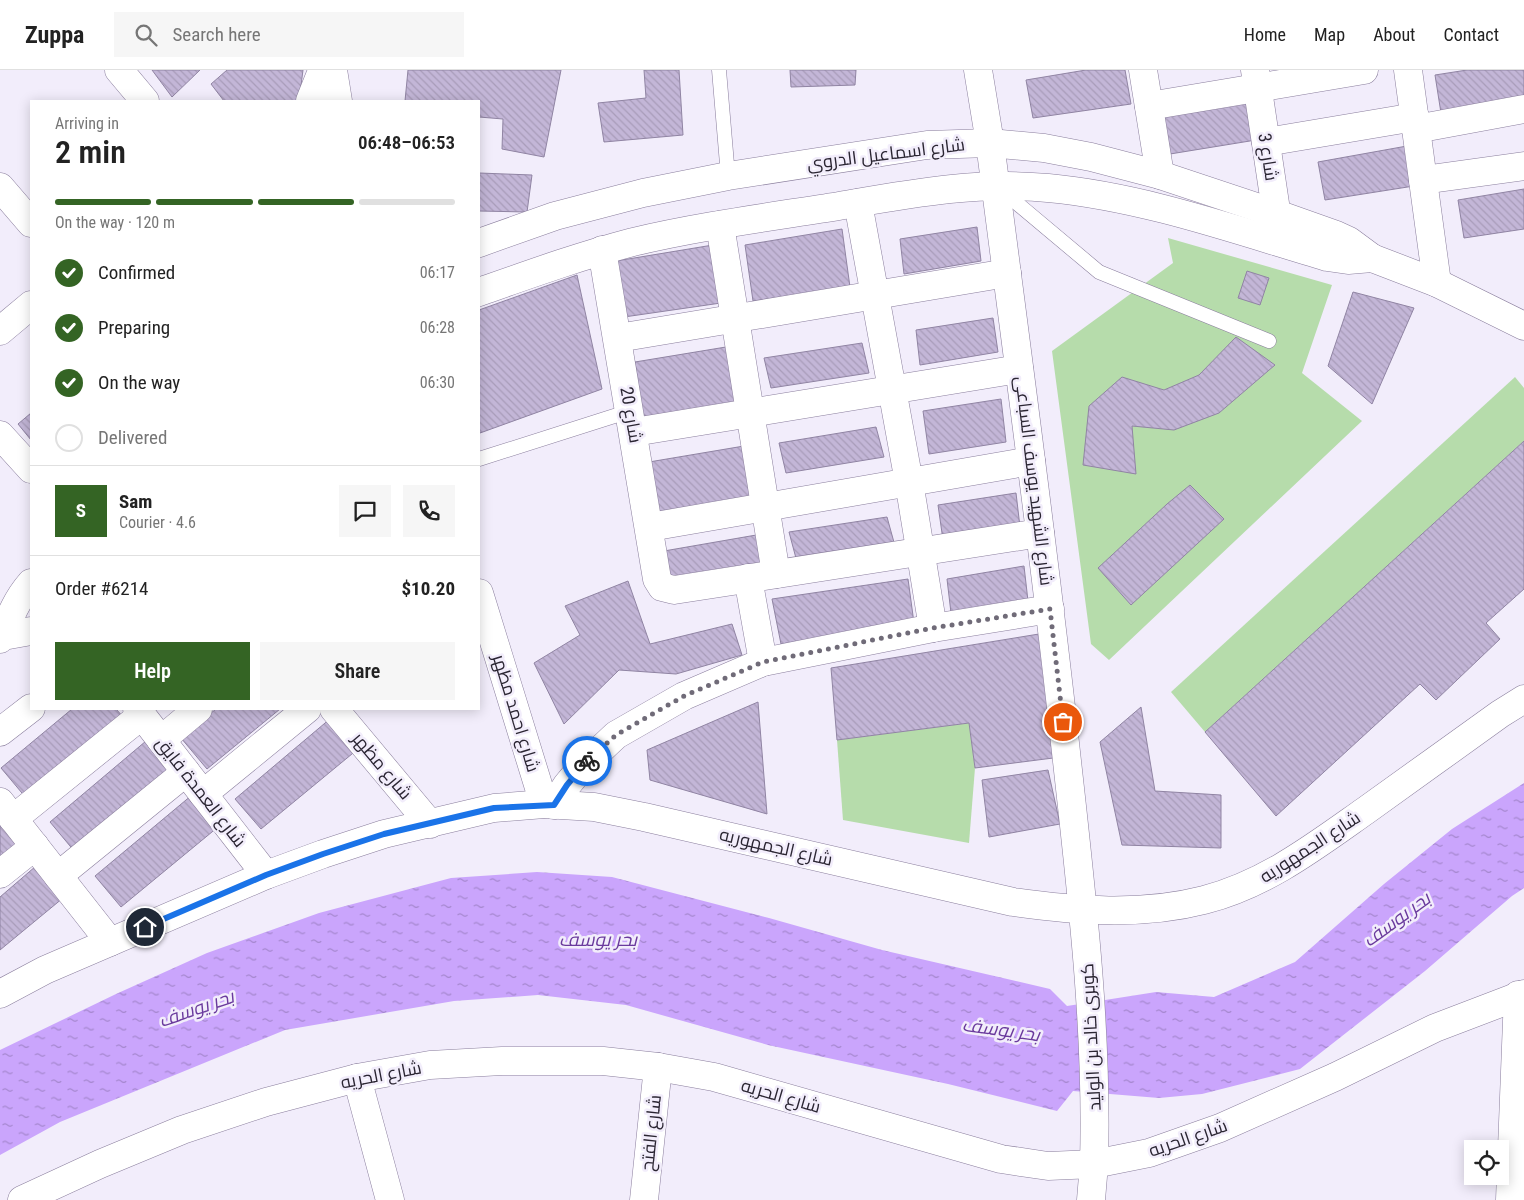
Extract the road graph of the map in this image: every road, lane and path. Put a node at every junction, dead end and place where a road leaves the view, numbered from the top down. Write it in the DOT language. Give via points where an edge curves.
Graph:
graph roads {
  1 [pos="119,70"];
  2 [pos="325,70"];
  3 [pos="333,70"];
  4 [pos="720,70"];
  5 [pos="978,70"];
  6 [pos="1143,70"];
  7 [pos="1364,70"];
  8 [pos="1408,70"];
  9 [pos="1257,79"];
  10 [pos="144,100"];
  11 [pos="310,100"];
  12 [pos="338,100"];
  13 [pos="1149,106"];
  14 [pos="1524,109"];
  15 [pos="1416,123"];
  16 [pos="1266,142"];
  17 [pos="990,143"];
  18 [pos="1524,166"];
  19 [pos="1160,174"];
  20 [pos="728,176"];
  21 [pos="1423,180"];
  22 [pos="996,185"];
  23 [pos="0,187"];
  24 [pos="858,203"];
  25 [pos="1277,214"];
  26 [pos="30,221"];
  27 [pos="720,225"];
  28 [pos="480,242"];
  29 [pos="1281,243"];
  30 [pos="602,250"];
  31 [pos="1372,258"];
  32 [pos="1007,272"];
  33 [pos="1437,283"];
  34 [pos="480,292"];
  35 [pos="875,295"];
  36 [pos="30,306"];
  37 [pos="735,318"];
  38 [pos="1524,326"];
  39 [pos="0,331"];
  40 [pos="618,338"];
  41 [pos="1269,342"];
  42 [pos="1019,369"];
  43 [pos="892,389"];
  44 [pos="750,413"];
  45 [pos="632,421"];
  46 [pos="0,435"];
  47 [pos="480,459"];
  48 [pos="1031,460"];
  49 [pos="30,469"];
  50 [pos="909,482"];
  51 [pos="765,507"];
  52 [pos="650,527"];
  53 [pos="1040,533"];
  54 [pos="920,552"];
  55 [pos="776,574"];
  56 [pos="748,578"];
  57 [pos="30,584"];
  58 [pos="480,596"];
  59 [pos="1050,609"];
  60 [pos="933,628"];
  61 [pos="30,631"];
  62 [pos="2,638"];
  63 [pos="763,662"];
  64 [pos="1524,699"];
  65 [pos="30,709"];
  66 [pos="197,710"];
  67 [pos="306,710"];
  68 [pos="335,710"];
  69 [pos="140,712"];
  70 [pos="0,732"];
  71 [pos="161,740"];
  72 [pos="186,772"];
  73 [pos="203,794"];
  74 [pos="549,805"];
  75 [pos="7,810"];
  76 [pos="430,824"];
  77 [pos="35,846"];
  78 [pos="0,874"];
  79 [pos="266,875"];
  80 [pos="58,876"];
  81 [pos="1083,909"];
  82 [pos="110,942"];
  83 [pos="0,994"];
  84 [pos="1521,994"];
  85 [pos="658,1067"];
  86 [pos="357,1078"];
  87 [pos="1094,1164"];
  88 [pos="22,1200"];
  89 [pos="390,1200"];
  90 [pos="644,1200"];
  91 [pos="1091,1200"];
  92 [pos="1510,1200"];
  1 -- 10 [label="street"];
  2 -- 11 [label="street"];
  3 -- 12 [label="street"];
  4 -- 20 [label="lane"];
  5 -- 17 [label="street, شارع الشهيد يوسف السباعى"];
  6 -- 13 [label="street"];
  7 -- 9 [label="street"];
  8 -- 15 [label="street"];
  9 -- 13 [label="street"];
  9 -- 16 [label="street, شارع 3"];
  13 -- 19 [label="street"];
  14 -- 15 [label="street"];
  15 -- 16 [label="street"];
  15 -- 21 [label="street"];
  16 -- 25 [label="street, شارع 3"];
  17 -- 19 [label="street, شارع اسماعيل الدروي" via="1053,150"];
  17 -- 20 [label="street, شارع اسماعيل الدروي" via="927,145"];
  17 -- 22 [label="street, شارع الشهيد يوسف السباعى"];
  18 -- 21 [label="street"];
  19 -- 25 [label="street, شارع اسماعيل الدروي"];
  20 -- 28 [label="street, شارع اسماعيل الدروي" via="592,205"];
  21 -- 33 [label="street"];
  22 -- 24 [label="street, شارع اسماعيل الدروي" via="907,194"];
  22 -- 29 [label="street, شارع اسماعيل الدروي" via="1048,188 1141,202"];
  22 -- 32 [label="street, شارع الشهيد يوسف السباعى"];
  22 -- 41 [label="lane" via="1099,272"];
  23 -- 26 [label="street"];
  24 -- 27 [label="street, شارع اسماعيل الدروي"];
  24 -- 35 [label="street"];
  25 -- 29 [label="street, شارع 3"];
  25 -- 31 [label="street, شارع اسماعيل الدروي" via="1349,241"];
  27 -- 30 [label="street, شارع اسماعيل الدروي"];
  27 -- 37 [label="street"];
  29 -- 31 [label="street, شارع اسماعيل الدروي" via="1337,259"];
  30 -- 34 [label="street, شارع اسماعيل الدروي"];
  30 -- 40 [label="street, شارع 20"];
  31 -- 33 [label="street, شارع اسماعيل الدروي"];
  32 -- 35 [label="street"];
  32 -- 42 [label="street, شارع الشهيد يوسف السباعى"];
  33 -- 38 [label="street, شارع اسماعيل الدروي"];
  35 -- 37 [label="street"];
  35 -- 43 [label="street"];
  36 -- 39 [label="street"];
  37 -- 40 [label="street"];
  37 -- 44 [label="street"];
  40 -- 45 [label="street, شارع 20"];
  42 -- 43 [label="street"];
  42 -- 48 [label="street, شارع الشهيد يوسف السباعى"];
  43 -- 44 [label="street"];
  43 -- 50 [label="street"];
  44 -- 45 [label="street"];
  44 -- 51 [label="street"];
  45 -- 47 [label="lane"];
  45 -- 52 [label="street, شارع 20"];
  46 -- 49 [label="street"];
  48 -- 50 [label="street"];
  48 -- 53 [label="street, شارع الشهيد يوسف السباعى"];
  50 -- 51 [label="street"];
  50 -- 54 [label="street"];
  51 -- 52 [label="street"];
  51 -- 55 [label="street"];
  52 -- 56 [label="street, شارع 20" via="662,587 674,590"];
  53 -- 54 [label="street"];
  53 -- 59 [label="street, شارع الشهيد يوسف السباعى"];
  54 -- 55 [label="street"];
  54 -- 60 [label="street"];
  55 -- 56 [label="street"];
  56 -- 63 [label="street"];
  57 -- 62 [label="street" via="12,612"];
  58 -- 74 [label="street, شارع احمد مظهر"];
  59 -- 60 [label="street"];
  59 -- 81 [label="street, شارع الشهيد يوسف السباعى"];
  60 -- 63 [label="street"];
  61 -- 62 [label="street"];
  63 -- 74 [label="street" via="684,696 616,735 582,766"];
  64 -- 81 [label="street, شارع الجمهوريه" via="1305,854 1257,882 1205,900 1154,910"];
  65 -- 70 [label="street"];
  66 -- 71 [label="street"];
  67 -- 73 [label="street"];
  68 -- 76 [label="street, شارع مظهر"];
  69 -- 71 [label="street, شارع العمدة فايق"];
  69 -- 75 [label="street"];
  71 -- 72 [label="street, شارع العمدة فايق"];
  72 -- 73 [label="street, شارع العمدة فايق"];
  72 -- 80 [label="street"];
  73 -- 79 [label="street, شارع العمدة فايق"];
  74 -- 76 [label="street, شارع الجمهوريه" via="494,808"];
  74 -- 81 [label="street, شارع الجمهوريه" via="594,807 1013,902"];
  75 -- 77 [label="street"];
  76 -- 79 [label="street, شارع الجمهوريه" via="384,834"];
  77 -- 78 [label="street"];
  77 -- 80 [label="street"];
  79 -- 82 [label="street, شارع الجمهوريه"];
  80 -- 82 [label="street"];
  81 -- 87 [label="street, كوبرى خالد بن الوليد" via="1096,1109"];
  82 -- 83 [label="street, شارع الجمهوريه"];
  84 -- 87 [label="street, شارع الحريه" via="1435,1028 1220,1128 1149,1153"];
  84 -- 92 [label="street"];
  85 -- 86 [label="street, شارع الحريه" via="603,1061 502,1061 430,1066"];
  85 -- 87 [label="street, شارع الحريه" via="714,1077 1000,1159 1048,1166"];
  85 -- 90 [label="street, شارع الفتح"];
  86 -- 88 [label="street, شارع الحريه" via="266,1102 182,1130"];
  86 -- 89 [label="street"];
  87 -- 91 [label="street, كوبرى خالد بن الوليد"];
}
